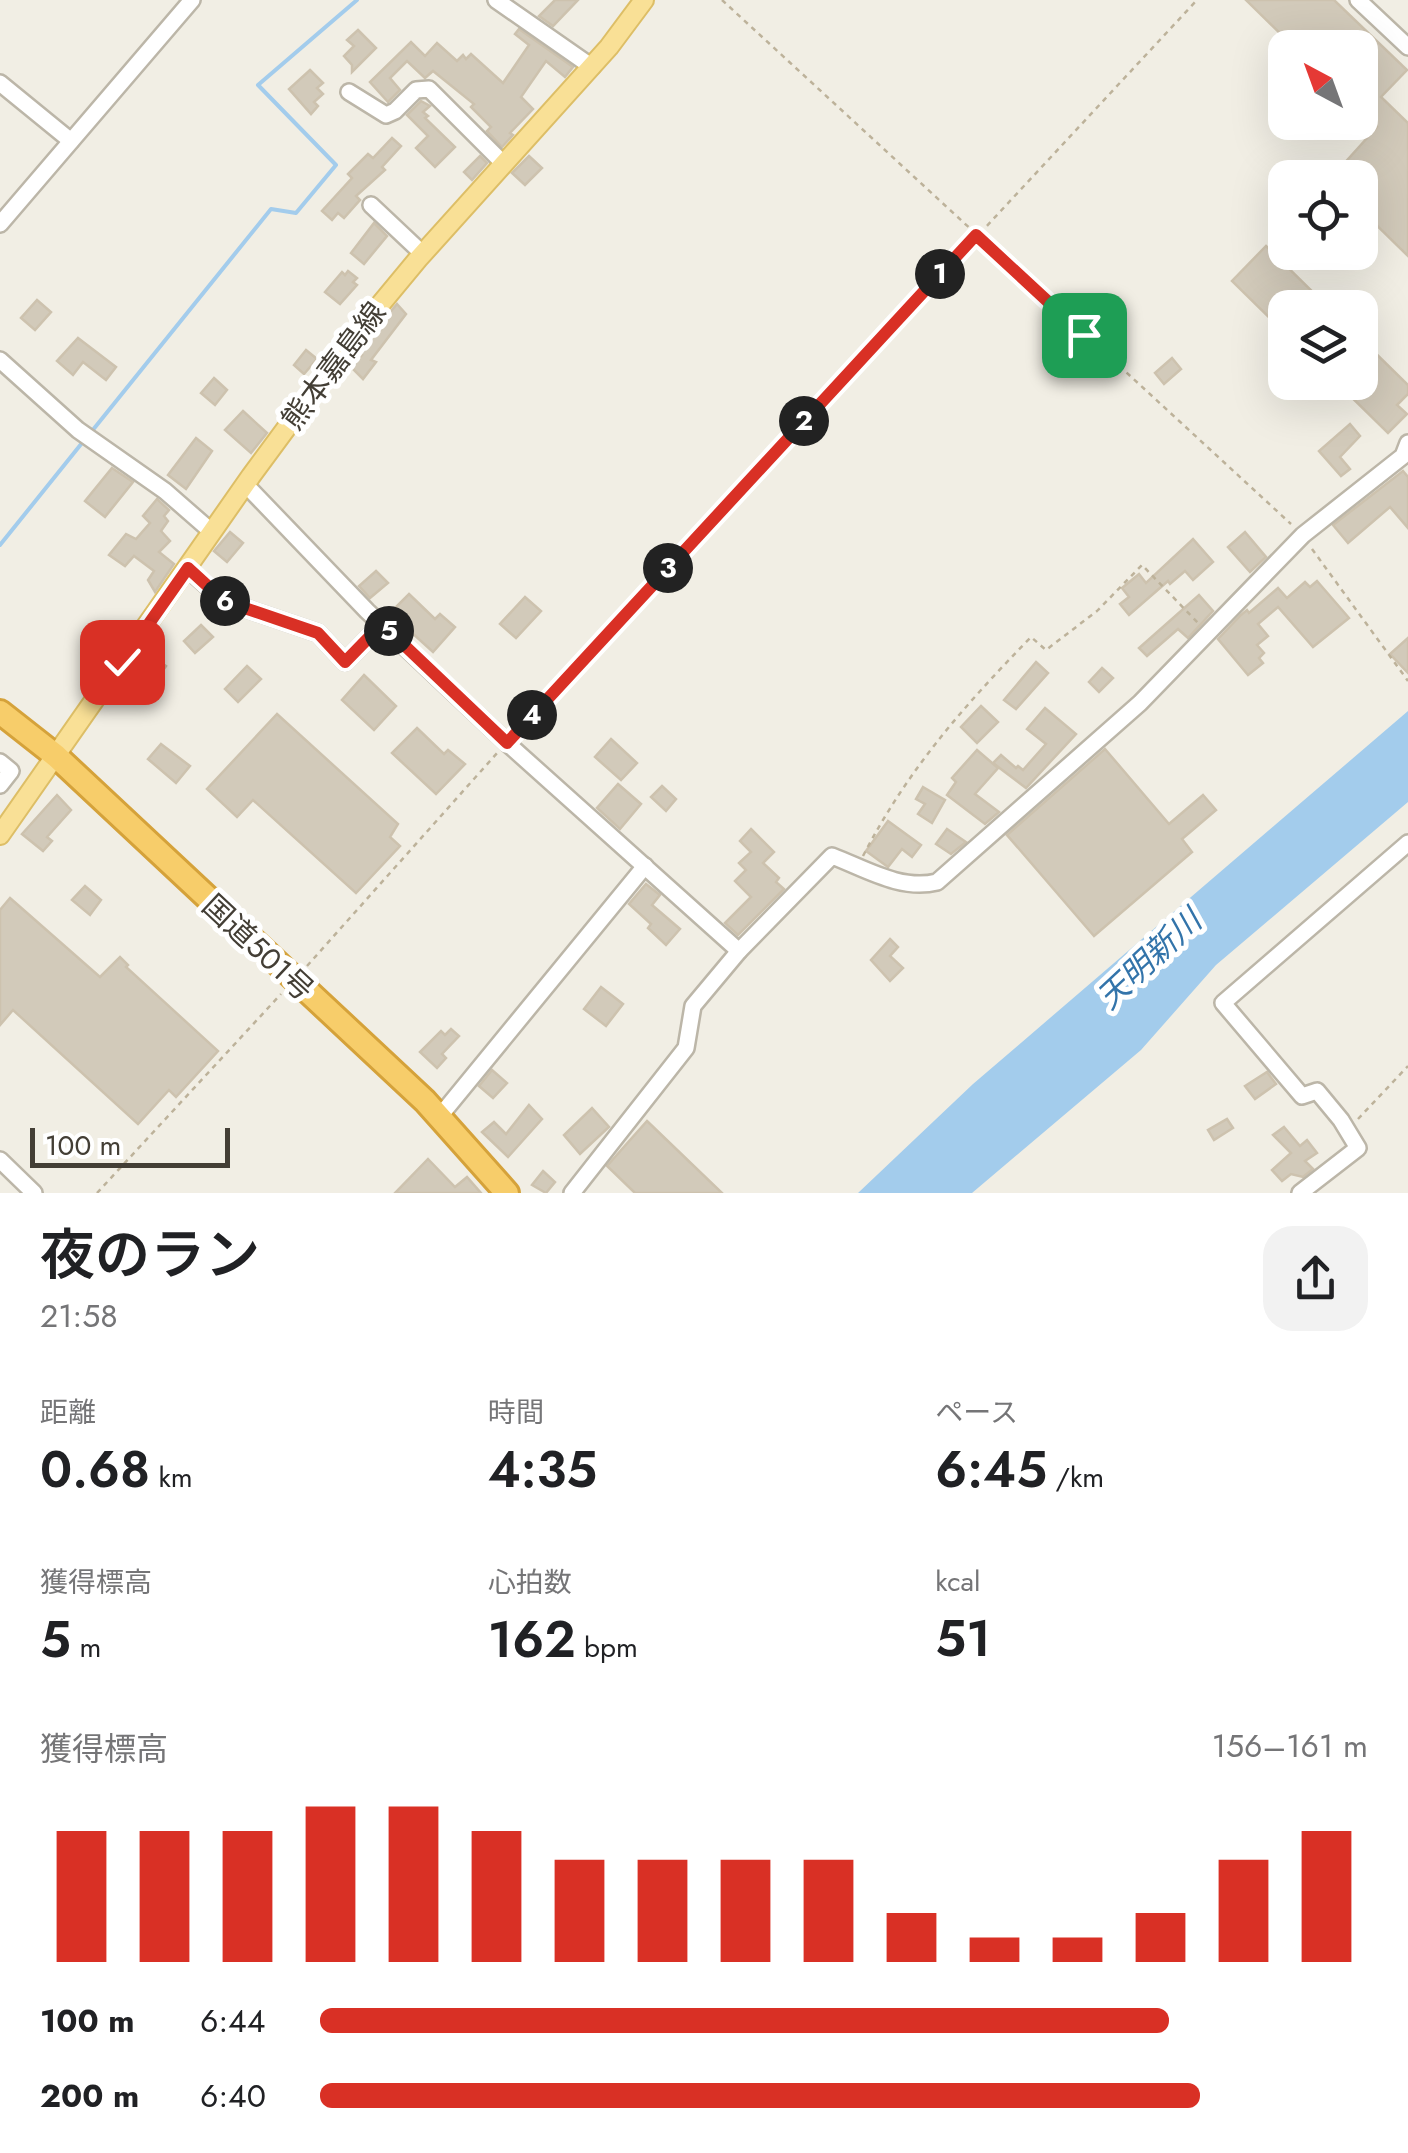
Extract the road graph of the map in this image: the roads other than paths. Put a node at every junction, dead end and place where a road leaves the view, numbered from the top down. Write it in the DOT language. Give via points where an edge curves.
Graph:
graph roads {
  1 [pos="192,0"];
  2 [pos="496,0"];
  3 [pos="644,0"];
  4 [pos="1358,0"];
  5 [pos="1408,47"];
  6 [pos="592,67"];
  7 [pos="0,82"];
  8 [pos="349,92"];
  9 [pos="72,141"];
  10 [pos="504,164"];
  11 [pos="371,205"];
  12 [pos="0,224"];
  13 [pos="423,254"];
  14 [pos="0,360"];
  15 [pos="1408,443"];
  16 [pos="245,484"];
  17 [pos="212,532"];
  18 [pos="188,568"];
  19 [pos="382,624"];
  20 [pos="2,717"];
  21 [pos="56,756"];
  22 [pos="0,762"];
  23 [pos="0,785"];
  24 [pos="0,794"];
  25 [pos="17,809"];
  26 [pos="0,836"];
  27 [pos="1408,843"];
  28 [pos="645,866"];
  29 [pos="739,951"];
  30 [pos="440,1116"];
  31 [pos="0,1160"];
  32 [pos="34,1193"];
  33 [pos="508,1193"];
  34 [pos="572,1193"];
  35 [pos="1300,1193"];
  1 -- 9 [label="street"];
  2 -- 6 [label="street"];
  3 -- 6 [label="main road, 熊本嘉島線"];
  4 -- 5 [label="street"];
  6 -- 10 [label="main road, 熊本嘉島線"];
  7 -- 9 [label="street"];
  8 -- 10 [label="street" via="386,115 416,90 429,89"];
  9 -- 12 [label="street"];
  10 -- 13 [label="main road, 熊本嘉島線"];
  11 -- 13 [label="street"];
  13 -- 16 [label="main road, 熊本嘉島線"];
  14 -- 17 [label="street" via="78,430"];
  15 -- 29 [label="street" via="1402,456 1303,535 1140,702 937,882 904,884 832,856"];
  16 -- 17 [label="main road, 熊本嘉島線"];
  16 -- 19 [label="street"];
  17 -- 18 [label="main road, 熊本嘉島線"];
  18 -- 19 [label="street" via="224,601 318,633 345,662"];
  18 -- 21 [label="main road, 熊本嘉島線"];
  19 -- 28 [label="street"];
  20 -- 21 [label="highway, 国道501号"];
  21 -- 25 [label="main road, 熊本嘉島線"];
  21 -- 30 [label="highway, 国道501号"];
  22 -- 23 [label="street" via="11,771"];
  24 -- 25 [label="street"];
  25 -- 26 [label="main road, 熊本嘉島線"];
  27 -- 35 [label="street" via="1223,1003 1302,1096 1317,1091 1358,1148"];
  28 -- 29 [label="street"];
  28 -- 30 [label="street"];
  29 -- 34 [label="street" via="693,1006 686,1048"];
  30 -- 33 [label="highway, 国道501号"];
  31 -- 32 [label="street"];
}
